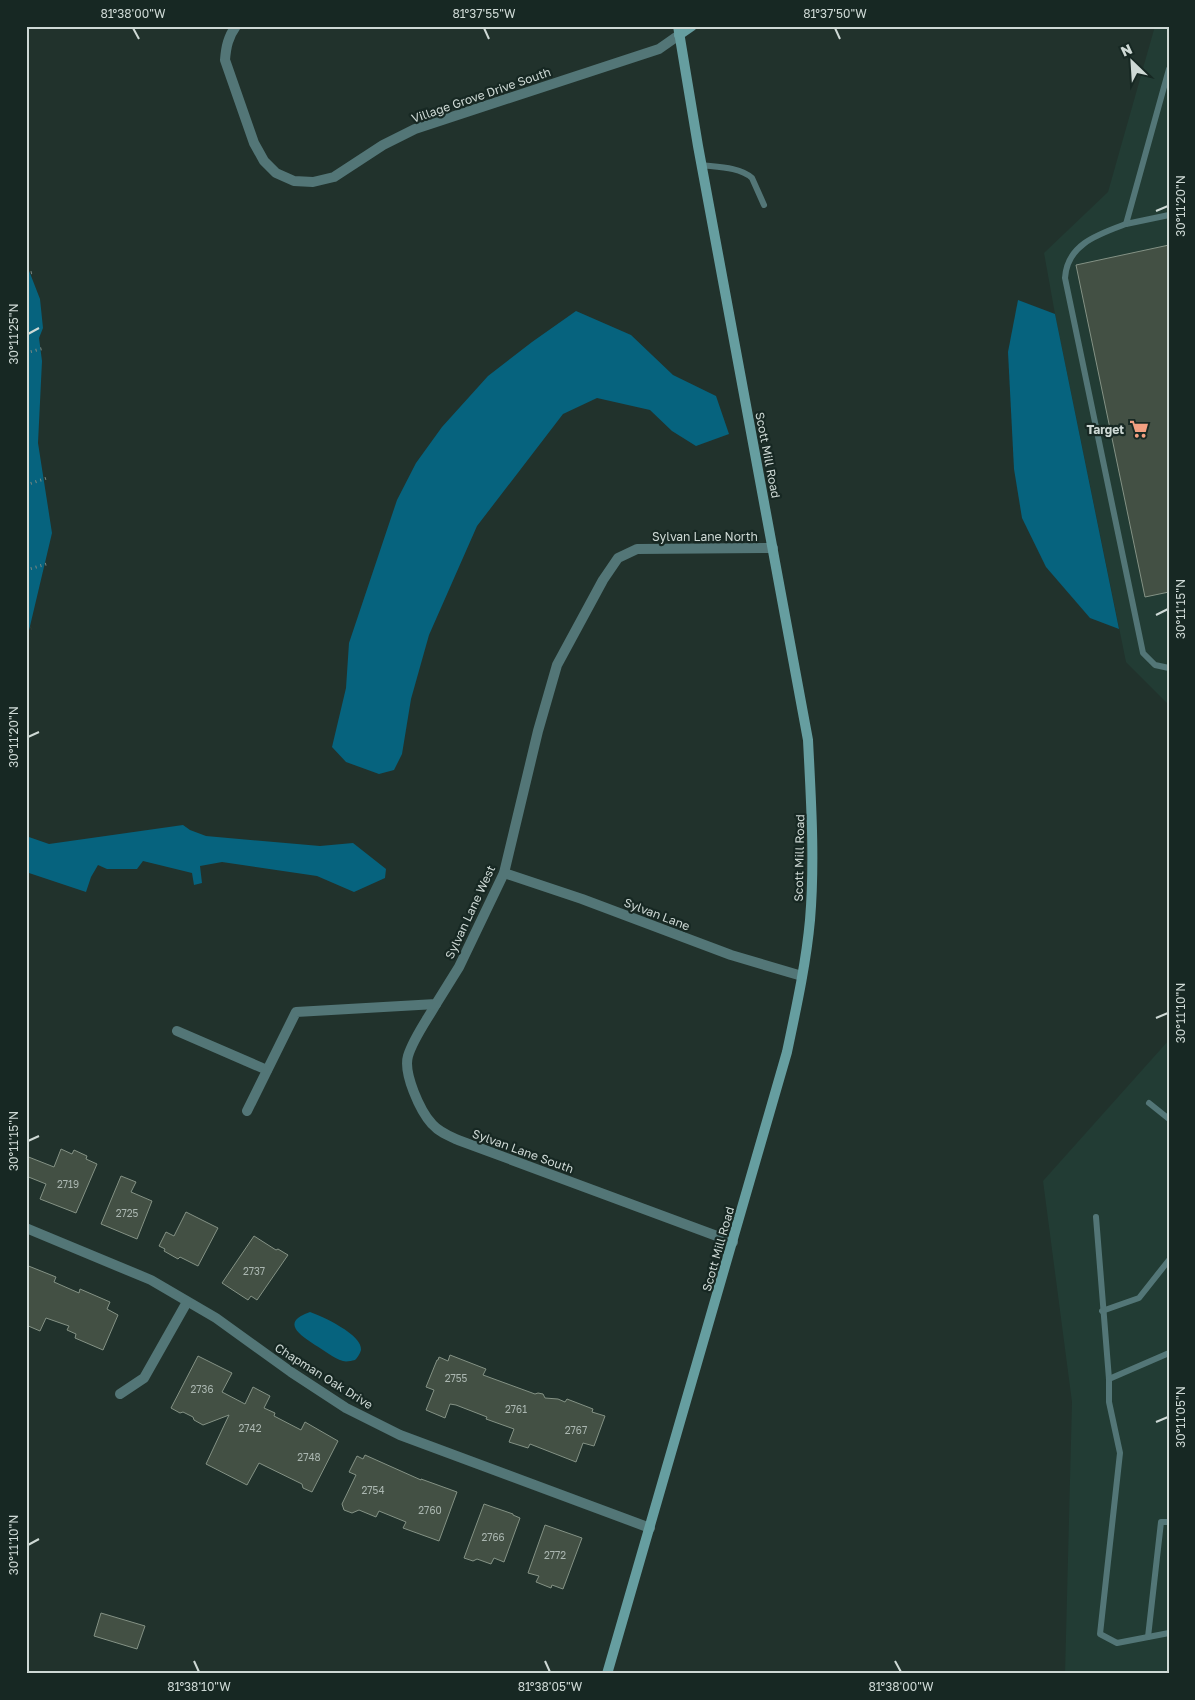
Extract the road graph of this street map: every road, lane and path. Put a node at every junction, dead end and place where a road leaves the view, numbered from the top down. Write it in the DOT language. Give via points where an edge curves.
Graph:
graph roads {
  1 [pos="236,26"];
  2 [pos="692,26"];
  3 [pos="678,31"];
  4 [pos="1169,70"];
  5 [pos="701,165"];
  6 [pos="764,205"];
  7 [pos="1169,215"];
  8 [pos="1126,224"];
  9 [pos="34,272"];
  10 [pos="26,274"];
  11 [pos="44,348"];
  12 [pos="26,353"];
  13 [pos="47,478"];
  14 [pos="26,485"];
  15 [pos="773,548"];
  16 [pos="637,549"];
  17 [pos="50,563"];
  18 [pos="26,570"];
  19 [pos="31,628"];
  20 [pos="26,629"];
  21 [pos="1169,668"];
  22 [pos="504,873"];
  23 [pos="802,976"];
  24 [pos="436,1004"];
  25 [pos="177,1031"];
  26 [pos="267,1070"];
  27 [pos="1149,1103"];
  28 [pos="247,1111"];
  29 [pos="1169,1119"];
  30 [pos="1096,1217"];
  31 [pos="26,1228"];
  32 [pos="733,1242"];
  33 [pos="1169,1260"];
  34 [pos="187,1302"];
  35 [pos="1102,1311"];
  36 [pos="1169,1353"];
  37 [pos="1109,1378"];
  38 [pos="120,1394"];
  39 [pos="1169,1522"];
  40 [pos="650,1528"];
  41 [pos="1169,1633"];
  42 [pos="1148,1637"];
  43 [pos="607,1674"];
  1 -- 3 [label="street, Village Grove Drive South" via="226,47 225,60 254,144 276,173 294,181 314,182 334,177 383,145 415,129 659,49"];
  2 -- 3 [label="street"];
  3 -- 5 [label="street, Scott Mill Road"];
  4 -- 8 [label="lane"];
  5 -- 6 [label="lane" via="739,170 748,175"];
  5 -- 15 [label="street, Scott Mill Road"];
  7 -- 8 [label="lane"];
  8 -- 21 [label="lane" via="1092,238 1082,246 1072,255 1065,278 1143,653 1154,665"];
  9 -- 10 [label="path"];
  11 -- 12 [label="path"];
  13 -- 14 [label="path"];
  15 -- 16 [label="street, Sylvan Lane North"];
  15 -- 23 [label="street, Scott Mill Road" via="808,740 813,858 810,921"];
  16 -- 22 [label="street, Sylvan Lane West" via="618,558 557,665"];
  17 -- 18 [label="path"];
  19 -- 20 [label="path"];
  22 -- 23 [label="street, Sylvan Lane" via="731,956"];
  22 -- 24 [label="street, Sylvan Lane West" via="459,967"];
  23 -- 32 [label="street, Scott Mill Road" via="787,1052"];
  24 -- 26 [label="street" via="296,1012"];
  24 -- 32 [label="street, Sylvan Lane South" via="408,1057 408,1074 431,1124 458,1140"];
  25 -- 26 [label="street"];
  26 -- 28 [label="street"];
  27 -- 29 [label="lane"];
  30 -- 35 [label="lane"];
  31 -- 34 [label="street, Chapman Oak Drive" via="150,1280"];
  32 -- 40 [label="street, Scott Mill Road"];
  33 -- 35 [label="lane" via="1139,1298"];
  34 -- 38 [label="street" via="144,1378"];
  34 -- 40 [label="street, Chapman Oak Drive" via="216,1318 346,1408 400,1435"];
  35 -- 37 [label="lane"];
  36 -- 37 [label="lane"];
  37 -- 42 [label="lane" via="1109,1402 1120,1453 1100,1634 1117,1642"];
  39 -- 42 [label="lane" via="1161,1522"];
  40 -- 43 [label="street, Scott Mill Road"];
  41 -- 42 [label="lane"];
}
